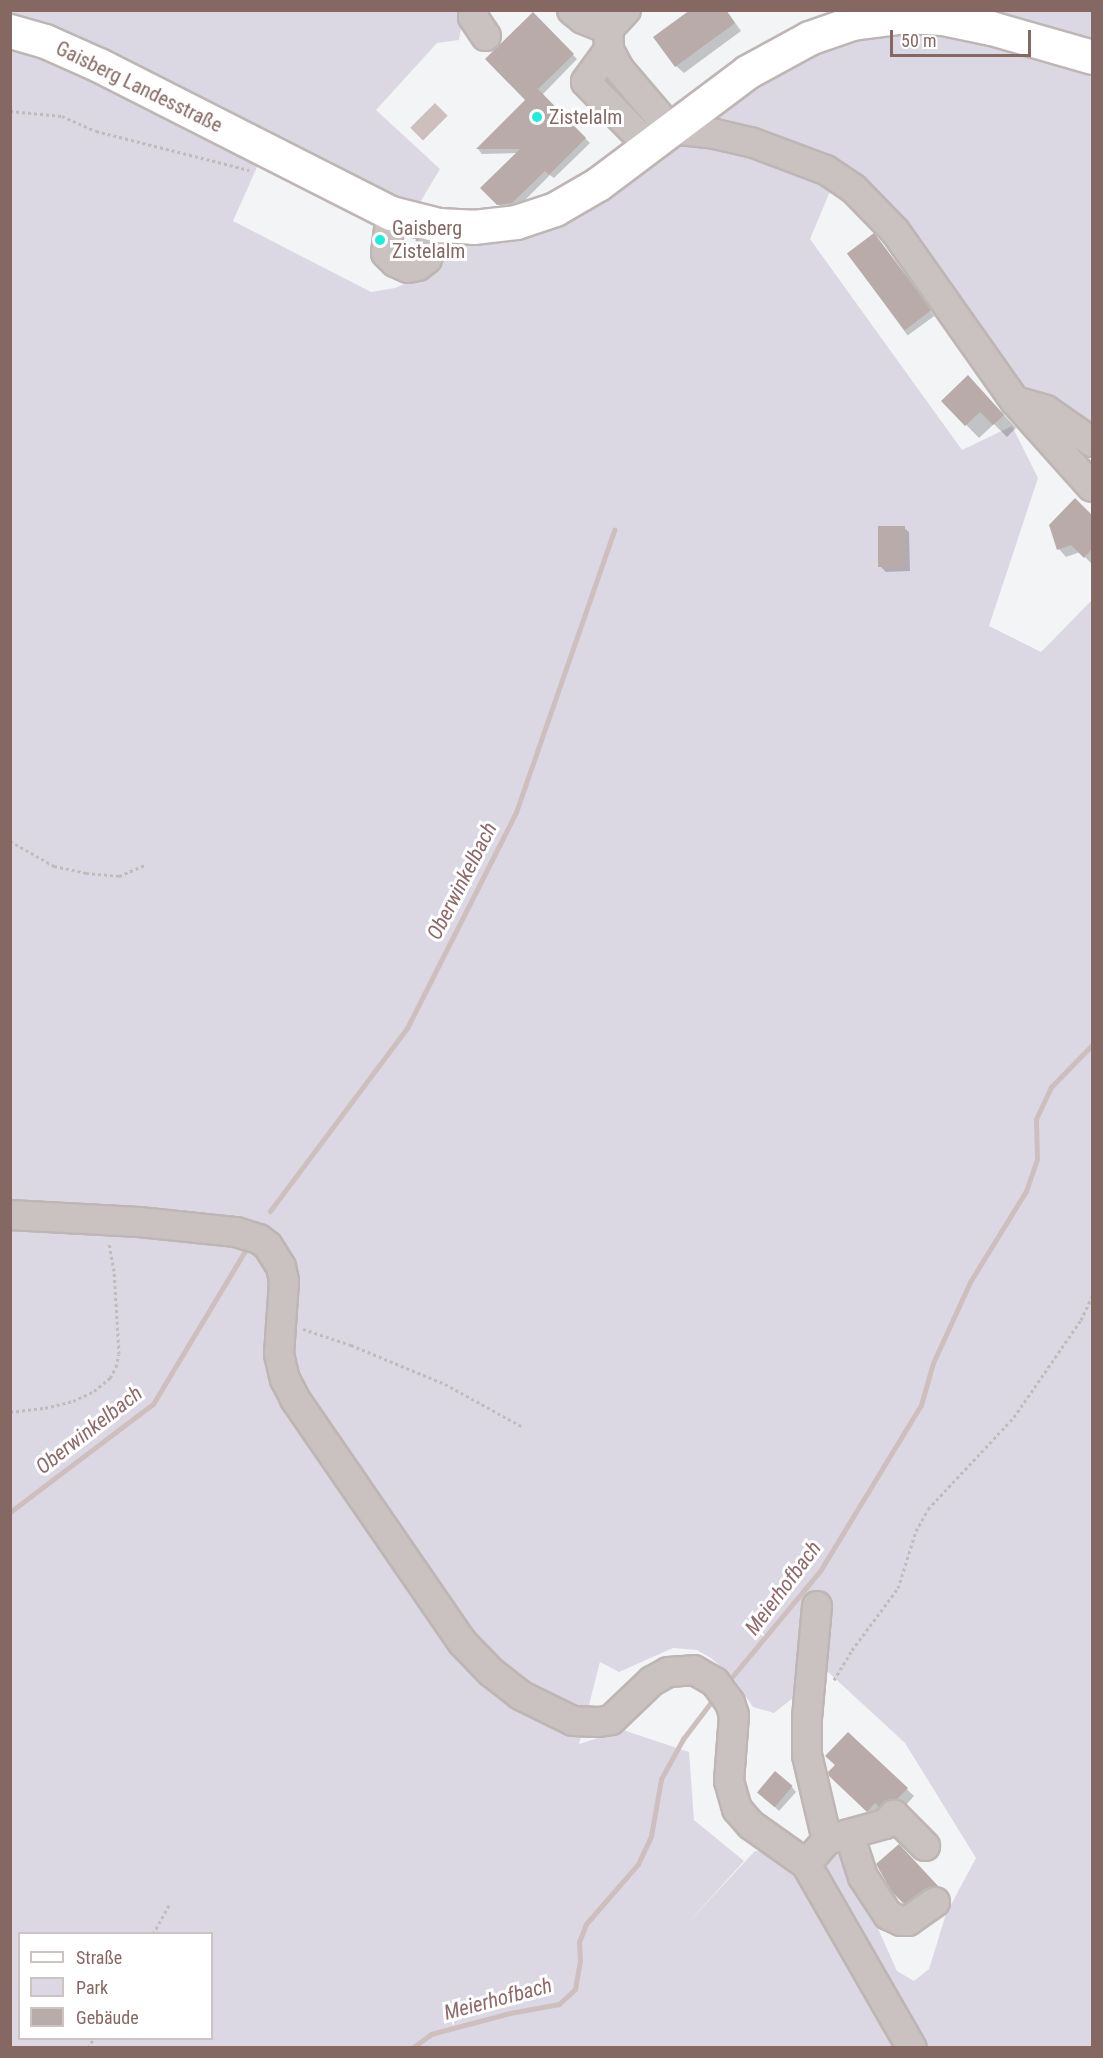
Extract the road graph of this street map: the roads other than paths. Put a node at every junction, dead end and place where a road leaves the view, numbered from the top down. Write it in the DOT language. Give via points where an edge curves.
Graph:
graph roads {
  1 [pos="474,10"];
  2 [pos="572,10"];
  3 [pos="614,30"];
  4 [pos="10,31"];
  5 [pos="486,36"];
  6 [pos="1092,57"];
  7 [pos="659,137"];
  8 [pos="391,213"];
  9 [pos="438,225"];
  10 [pos="1015,401"];
  11 [pos="1092,441"];
  12 [pos="1092,487"];
  13 [pos="10,1215"];
  14 [pos="817,1606"];
  15 [pos="838,1837"];
  16 [pos="925,1846"];
  17 [pos="806,1864"];
  18 [pos="935,1902"];
  19 [pos="912,2048"];
  1 -- 5 [label="street" via="473,17"];
  2 -- 3 [label="street" via="583,20"];
  3 -- 7 [label="street" via="619,69"];
  4 -- 8 [label="main road, Gaisberg Landesstraße" via="45,41 99,65"];
  6 -- 7 [label="main road" via="967,22 923,16 870,20 833,29 771,57"];
  7 -- 9 [label="main road, Gaisberg Landesstraße" via="598,184 555,209 516,222 473,227"];
  7 -- 10 [label="street" via="715,134 751,142 826,170 854,188 895,231"];
  8 -- 9 [label="main road, Gaisberg Landesstraße"];
  8 -- 9 [label="street" via="386,253 408,268 427,260"];
  10 -- 11 [label="street" via="1046,410"];
  10 -- 12 [label="street"];
  13 -- 17 [label="street" via="236,1232 268,1246 281,1267 284,1281 280,1363 295,1399 445,1620 476,1658 538,1707 585,1723 611,1720 652,1681 668,1672 694,1670 723,1693 734,1715 729,1781 737,1809 751,1825"];
  14 -- 15 [label="street" via="807,1755"];
  15 -- 16 [label="street" via="885,1824 894,1815"];
  15 -- 17 [label="street"];
  15 -- 18 [label="street" via="888,1915 908,1921"];
  17 -- 19 [label="street"];
}
